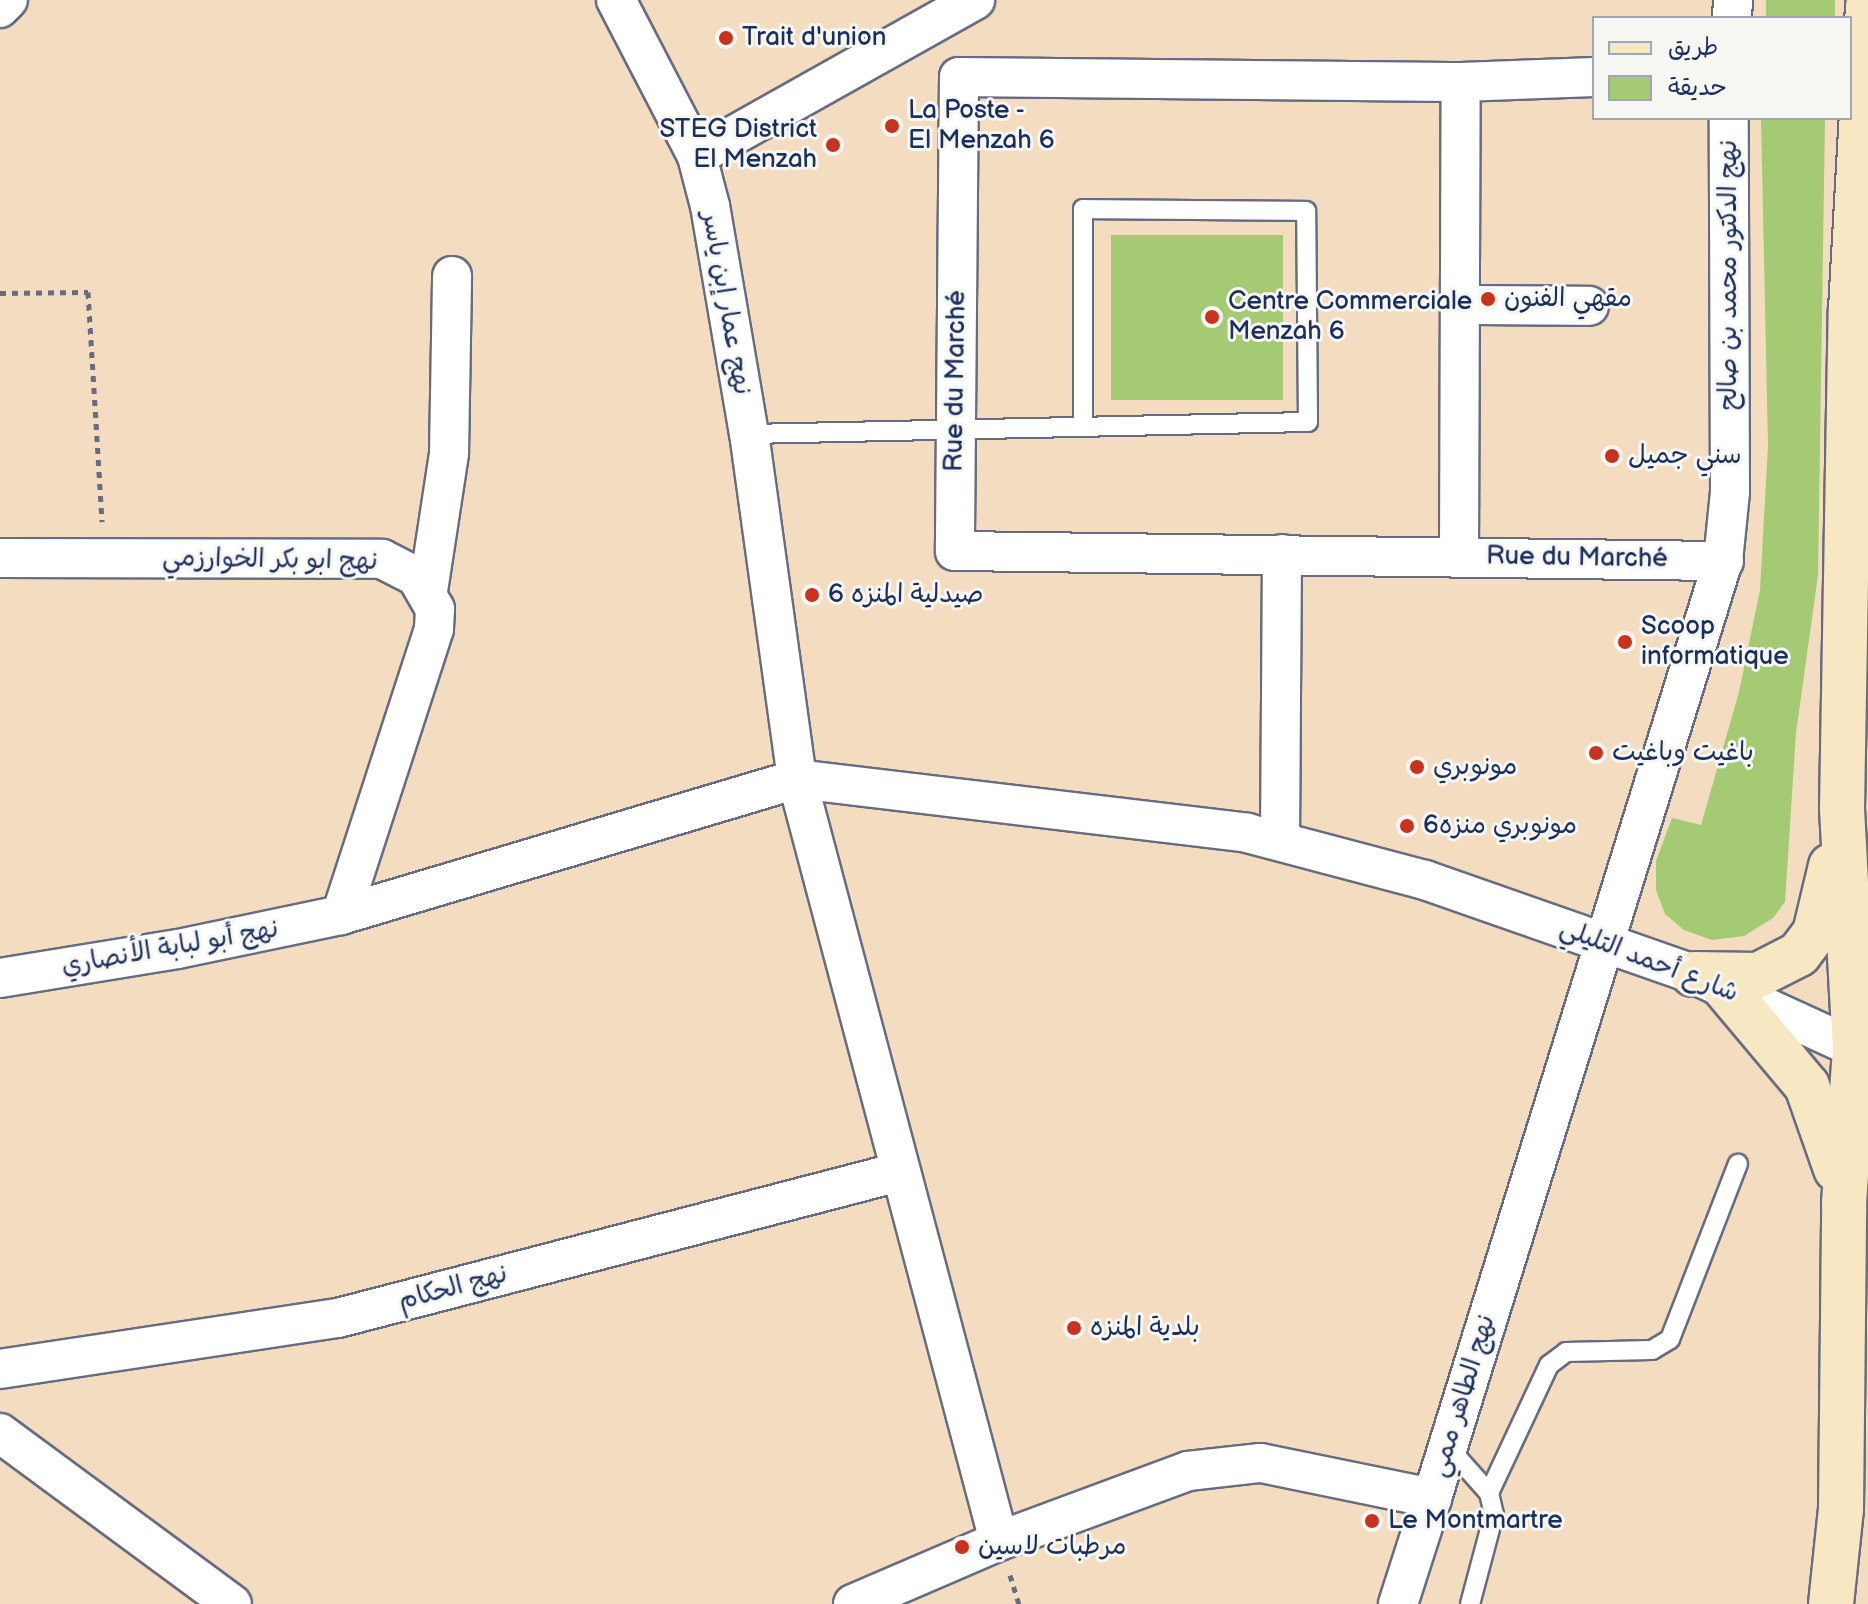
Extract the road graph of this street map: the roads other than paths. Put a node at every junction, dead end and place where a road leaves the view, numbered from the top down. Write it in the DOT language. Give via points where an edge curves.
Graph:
graph roads {
  1 [pos="8,0"];
  2 [pos="616,0"];
  3 [pos="975,0"];
  4 [pos="1868,6"];
  5 [pos="0,8"];
  6 [pos="1592,77"];
  7 [pos="1461,82"];
  8 [pos="1729,120"];
  9 [pos="697,156"];
  10 [pos="452,276"];
  11 [pos="1460,305"];
  12 [pos="1589,306"];
  13 [pos="1083,426"];
  14 [pos="956,428"];
  15 [pos="749,434"];
  16 [pos="1282,554"];
  17 [pos="1459,556"];
  18 [pos="0,558"];
  19 [pos="1724,561"];
  20 [pos="428,591"];
  21 [pos="797,779"];
  22 [pos="1842,808"];
  23 [pos="1280,841"];
  24 [pos="341,915"];
  25 [pos="1602,941"];
  26 [pos="0,978"];
  27 [pos="1708,980"];
  28 [pos="1862,1052"];
  29 [pos="1738,1164"];
  30 [pos="899,1172"];
  31 [pos="1844,1203"];
  32 [pos="0,1369"];
  33 [pos="0,1433"];
  34 [pos="1448,1447"];
  35 [pos="1489,1493"];
  36 [pos="1432,1498"];
  37 [pos="999,1541"];
  38 [pos="232,1604"];
  39 [pos="853,1604"];
  40 [pos="1398,1604"];
  41 [pos="1470,1604"];
  42 [pos="1831,1604"];
  1 -- 5 [label="street"];
  2 -- 9 [label="street, نهج عمار إبن ياسر"];
  3 -- 9 [label="street"];
  4 -- 22 [label="main road" via="1851,310"];
  6 -- 7 [label="street, Rue du Marché"];
  7 -- 11 [label="street"];
  7 -- 14 [label="street, Rue du Marché" via="959,77"];
  8 -- 19 [label="street, نهج الدكتور محمد بن صالح" via="1730,492"];
  9 -- 15 [label="street, نهج عمار إبن ياسر"];
  10 -- 20 [label="street" via="449,453"];
  11 -- 12 [label="street"];
  11 -- 17 [label="street"];
  13 -- 13 [label="lane" via="1308,422 1306,211 1083,209"];
  13 -- 14 [label="lane"];
  14 -- 15 [label="lane"];
  14 -- 16 [label="street, Rue du Marché" via="955,551"];
  15 -- 21 [label="street, نهج عمار إبن ياسر"];
  16 -- 17 [label="street, Rue du Marché"];
  16 -- 23 [label="street"];
  17 -- 19 [label="street, Rue du Marché"];
  18 -- 20 [label="street, نهج ابو بكر الخوارزمي" via="382,559 416,576"];
  19 -- 25 [label="street, نهج الدكتور محمد بن صالح"];
  20 -- 24 [label="street" via="435,609 434,629"];
  21 -- 23 [label="street, شارع أحمد التليلي"];
  21 -- 24 [label="street, نهج أبو لبابة الأنصاري"];
  21 -- 30 [label="street, نهج عمار إبن ياسر"];
  22 -- 27 [label="main road" via="1815,933 1799,954 1758,975"];
  22 -- 28 [label="main road"];
  23 -- 25 [label="street, شارع أحمد التليلي" via="1425,880"];
  24 -- 26 [label="street, نهج أبو لبابة الأنصاري"];
  25 -- 27 [label="street, شارع أحمد التليلي"];
  25 -- 34 [label="street, نهج الطاهر ممي"];
  27 -- 28 [label="street, شارع أحمد التليلي"];
  27 -- 31 [label="main road" via="1807,1086 1826,1130"];
  28 -- 31 [label="main road"];
  29 -- 35 [label="lane" via="1670,1339 1652,1350 1566,1352 1549,1365"];
  30 -- 32 [label="street, نهج الحكام" via="338,1318"];
  30 -- 37 [label="street, نهج عمار إبن ياسر"];
  31 -- 42 [label="main road" via="1841,1509"];
  33 -- 38 [label="street"];
  34 -- 35 [label="lane"];
  34 -- 36 [label="street, نهج الطاهر ممي"];
  35 -- 41 [label="lane" via="1494,1514"];
  36 -- 37 [label="street, نهج الطاهر ممي" via="1261,1463 1224,1466 1149,1483"];
  36 -- 40 [label="street"];
  37 -- 39 [label="street, نهج الطاهر ممي"];
}
